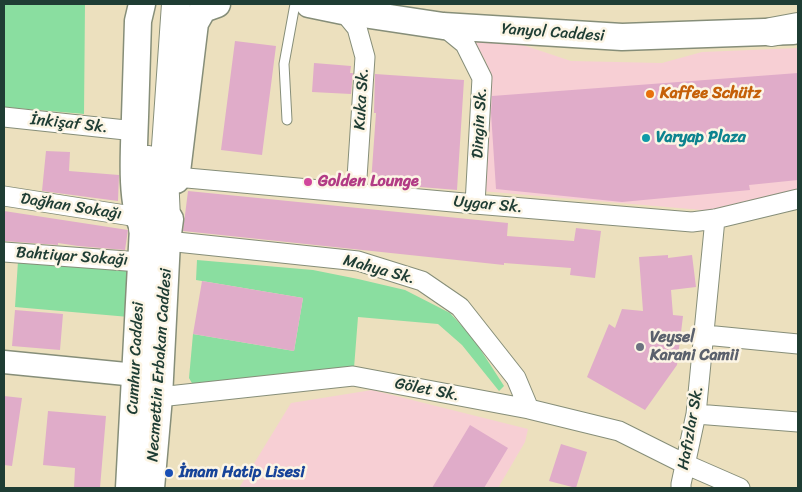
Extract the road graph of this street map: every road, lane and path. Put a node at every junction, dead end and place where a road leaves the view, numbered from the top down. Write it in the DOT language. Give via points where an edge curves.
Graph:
graph roads {
  1 [pos="158,4"];
  2 [pos="217,4"];
  3 [pos="295,4"];
  4 [pos="309,4"];
  5 [pos="137,9"];
  6 [pos="186,10"];
  7 [pos="343,11"];
  8 [pos="442,26"];
  9 [pos="798,29"];
  10 [pos="771,32"];
  11 [pos="164,59"];
  12 [pos="4,117"];
  13 [pos="287,120"];
  14 [pos="135,131"];
  15 [pos="176,176"];
  16 [pos="356,193"];
  17 [pos="4,196"];
  18 [pos="798,199"];
  19 [pos="475,204"];
  20 [pos="715,218"];
  21 [pos="140,222"];
  22 [pos="167,241"];
  23 [pos="4,252"];
  24 [pos="140,262"];
  25 [pos="705,335"];
  26 [pos="798,344"];
  27 [pos="4,362"];
  28 [pos="136,375"];
  29 [pos="160,396"];
  30 [pos="529,409"];
  31 [pos="696,414"];
  32 [pos="798,422"];
  33 [pos="685,464"];
  34 [pos="129,488"];
  35 [pos="151,488"];
  36 [pos="682,488"];
  37 [pos="740,488"];
  1 -- 11 [label="highway"];
  2 -- 6 [label="main road"];
  3 -- 13 [label="lane" via="284,64"];
  4 -- 7 [label="main road, Yanyol Caddesi"];
  5 -- 14 [label="main road, Cumhur Caddesi"];
  6 -- 11 [label="highway"];
  6 -- 15 [label="main road, Necmettin Erbakan Caddesi"];
  7 -- 8 [label="main road, Yanyol Caddesi"];
  7 -- 16 [label="street, Kuka Sk." via="358,28 365,57"];
  8 -- 10 [label="main road, Yanyol Caddesi" via="622,37"];
  8 -- 19 [label="street, Dingin Sk." via="464,44 482,78"];
  9 -- 10 [label="highway"];
  11 -- 21 [label="highway"];
  11 -- 22 [label="highway"];
  12 -- 14 [label="street, İnkişaf Sk."];
  14 -- 21 [label="main road, Cumhur Caddesi"];
  15 -- 16 [label="street, Uygar Sk."];
  15 -- 22 [label="main road, Necmettin Erbakan Caddesi"];
  16 -- 19 [label="street, Uygar Sk."];
  17 -- 21 [label="street, Dağhan Sokağı"];
  18 -- 20 [label="street, Uygar Sk."];
  19 -- 20 [label="street, Uygar Sk." via="692,222"];
  20 -- 25 [label="street, Hafızlar Sk."];
  21 -- 24 [label="main road, Cumhur Caddesi"];
  22 -- 29 [label="main road, Necmettin Erbakan Caddesi"];
  22 -- 30 [label="street, Mahya Sk." via="358,261 422,281 460,307 516,378"];
  23 -- 24 [label="street, Bahtiyar Sokağı"];
  24 -- 28 [label="main road, Cumhur Caddesi"];
  25 -- 26 [label="street"];
  25 -- 31 [label="street, Hafızlar Sk."];
  27 -- 28 [label="street"];
  28 -- 34 [label="main road, Cumhur Caddesi"];
  29 -- 30 [label="street, Gölet Sk." via="353,376"];
  29 -- 35 [label="main road, Necmettin Erbakan Caddesi"];
  30 -- 33 [label="street, Gölet Sk." via="619,431"];
  31 -- 32 [label="street"];
  31 -- 33 [label="street, Hafızlar Sk."];
  33 -- 36 [label="street, Hafızlar Sk."];
  33 -- 37 [label="street, Gölet Sk."];
}
